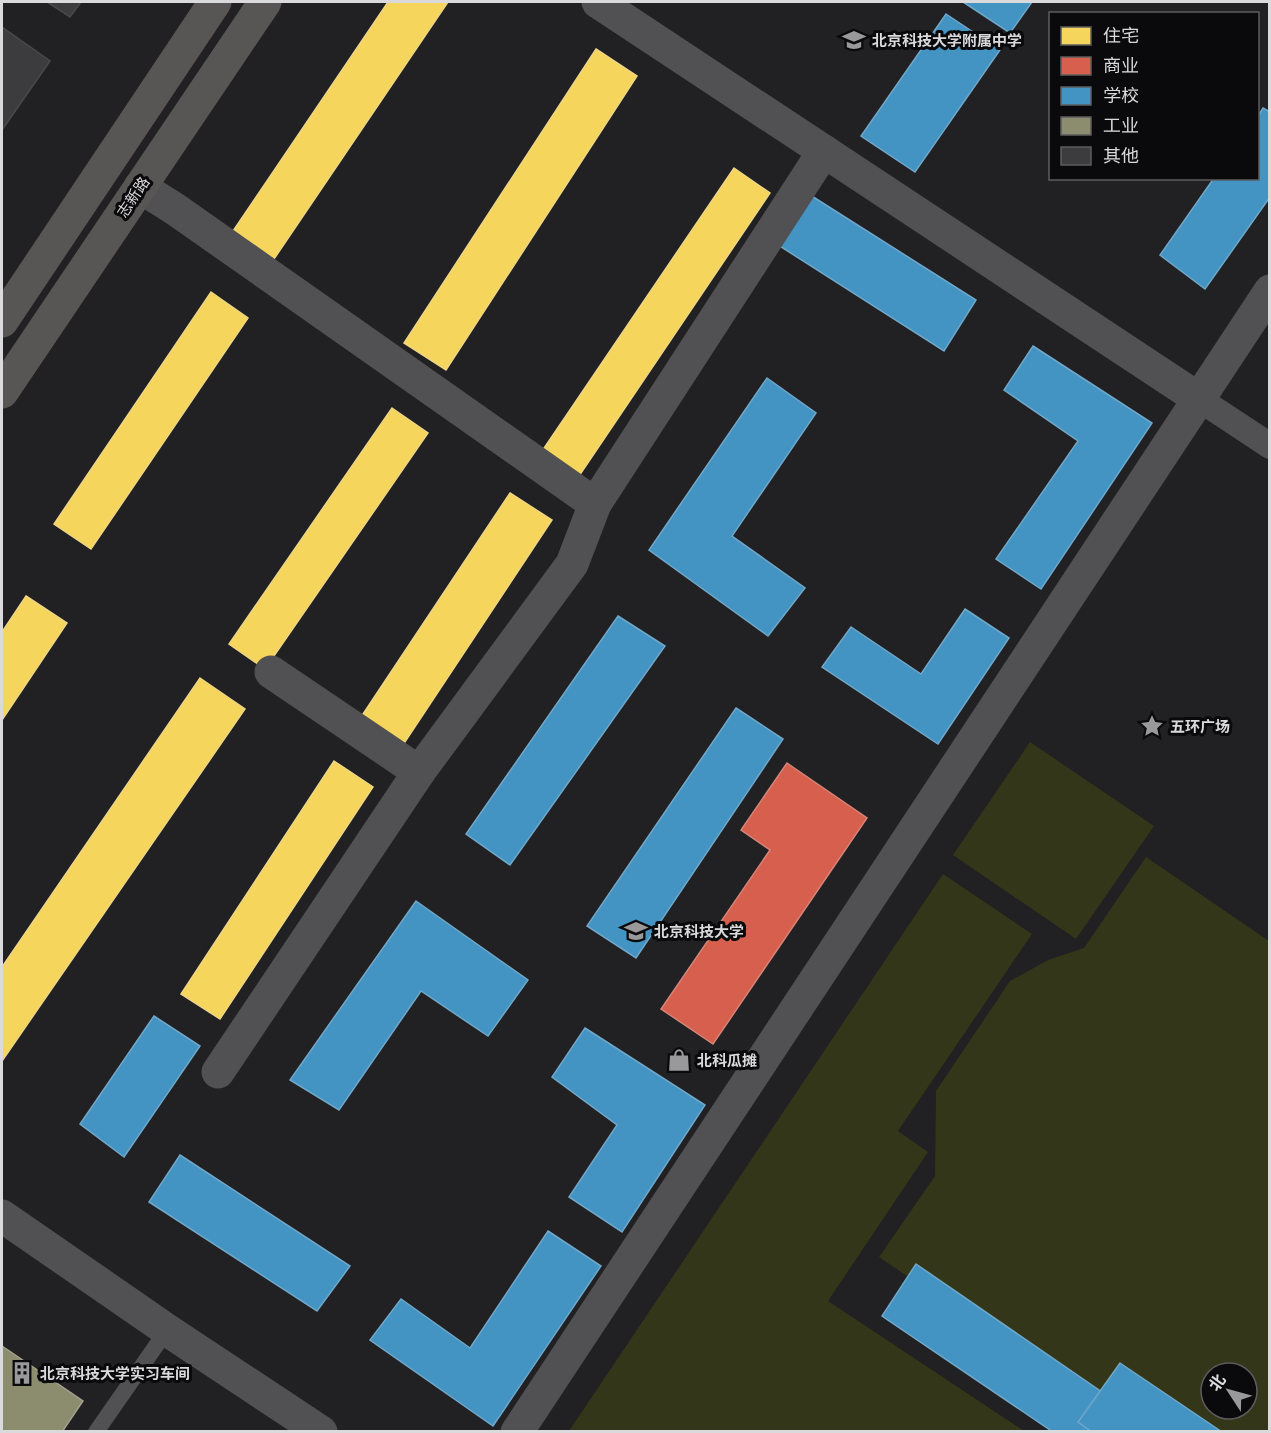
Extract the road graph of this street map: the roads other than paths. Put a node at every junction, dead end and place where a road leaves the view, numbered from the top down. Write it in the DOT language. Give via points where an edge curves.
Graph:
graph roads {
  1 [pos="215,2"];
  2 [pos="265,2"];
  3 [pos="598,2"];
  4 [pos="824,151"];
  5 [pos="140,187"];
  6 [pos="1269,291"];
  7 [pos="2,321"];
  8 [pos="2,392"];
  9 [pos="1199,399"];
  10 [pos="1269,446"];
  11 [pos="595,504"];
  12 [pos="271,672"];
  13 [pos="418,772"];
  14 [pos="218,1072"];
  15 [pos="2,1216"];
  16 [pos="167,1330"];
  17 [pos="96,1431"];
  18 [pos="321,1431"];
  19 [pos="517,1431"];
  1 -- 7 [label="main road"];
  2 -- 5 [label="main road, 志新路"];
  3 -- 4 [label="street"];
  4 -- 9 [label="street"];
  4 -- 11 [label="street"];
  5 -- 8 [label="main road, 志新路"];
  5 -- 11 [label="street"];
  6 -- 9 [label="street"];
  9 -- 10 [label="street"];
  9 -- 19 [label="street"];
  11 -- 13 [label="street" via="572,564"];
  12 -- 13 [label="street"];
  13 -- 14 [label="street"];
  15 -- 16 [label="street"];
  16 -- 17 [label="lane"];
  16 -- 18 [label="street"];
}
